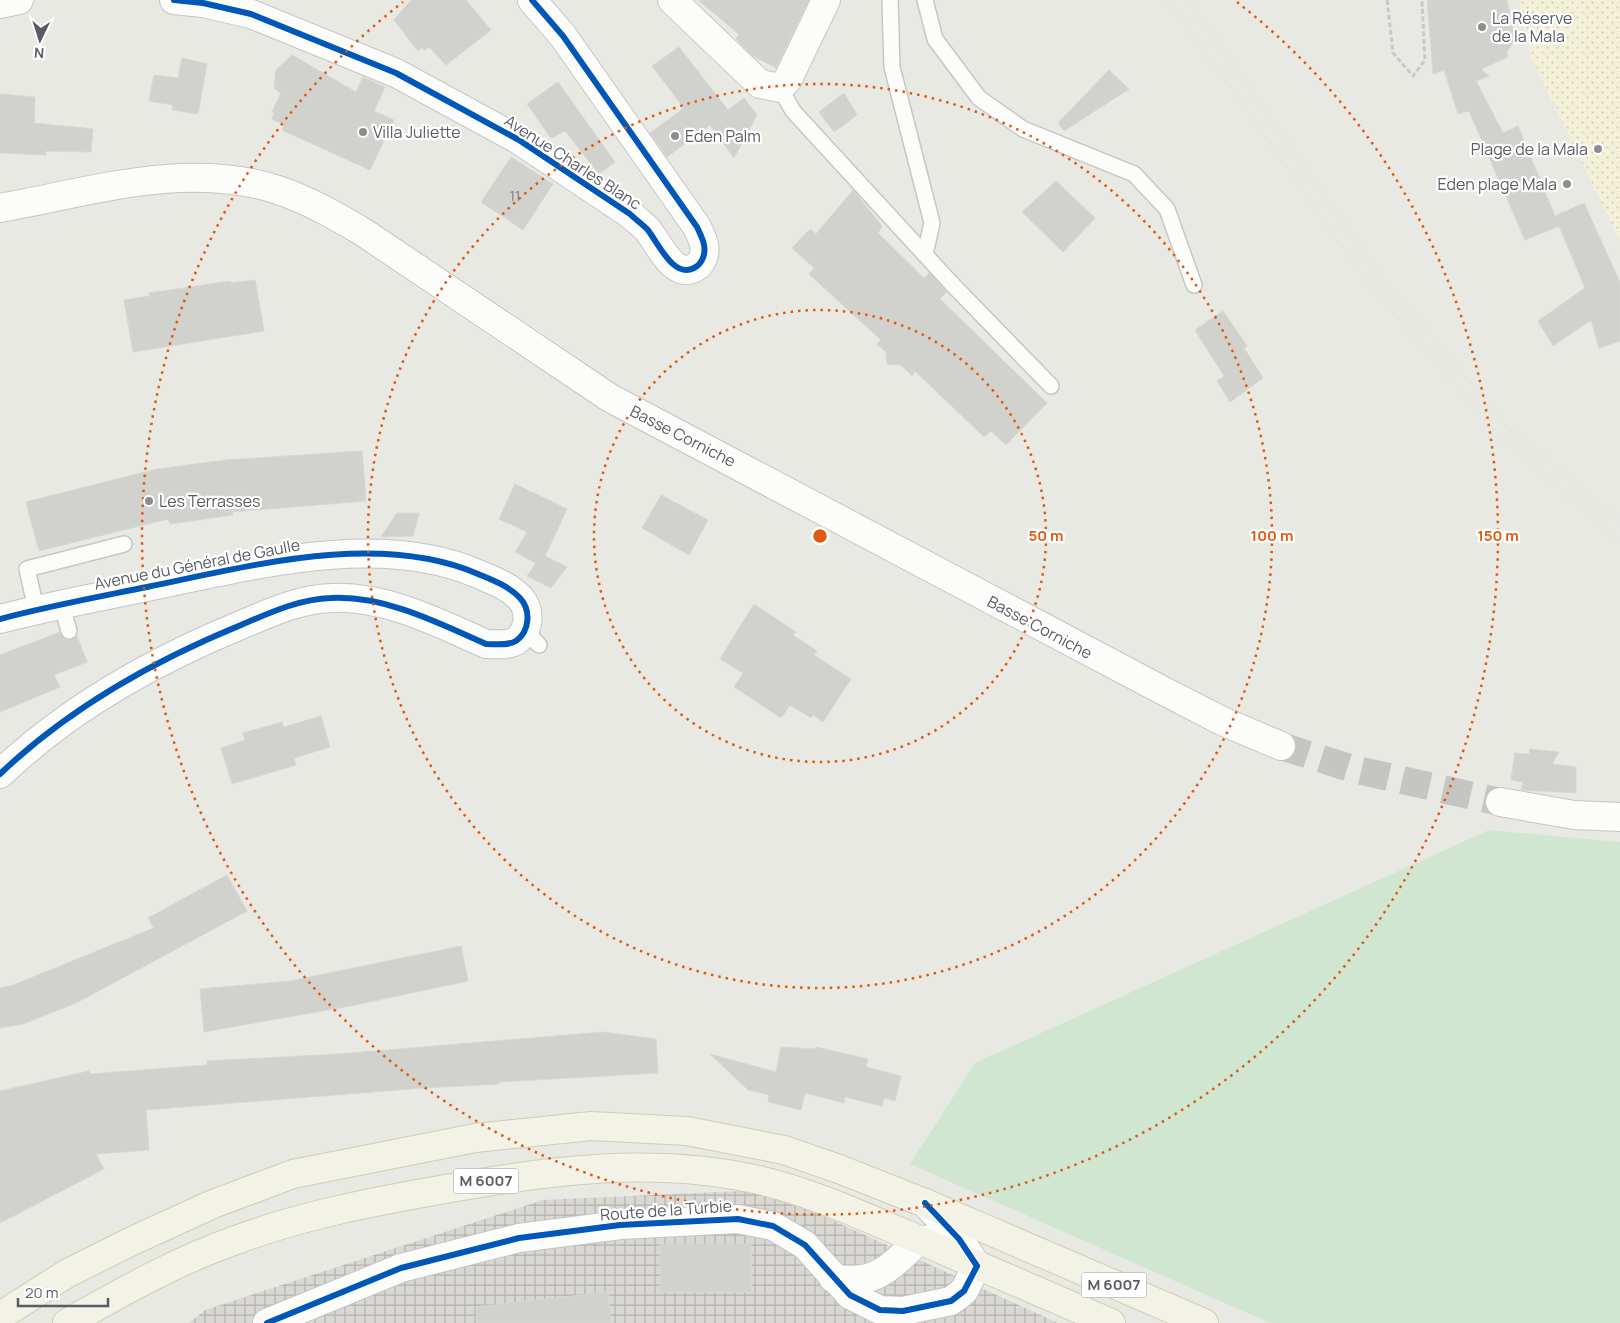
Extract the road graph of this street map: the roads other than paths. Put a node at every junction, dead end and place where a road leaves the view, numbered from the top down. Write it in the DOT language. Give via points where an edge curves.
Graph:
graph roads {
  1 [pos="19,0"];
  2 [pos="174,0"];
  3 [pos="532,0"];
  4 [pos="672,0"];
  5 [pos="826,0"];
  6 [pos="890,0"];
  7 [pos="924,0"];
  8 [pos="0,4"];
  9 [pos="780,88"];
  10 [pos="0,208"];
  11 [pos="925,254"];
  12 [pos="1194,285"];
  13 [pos="1051,386"];
  14 [pos="124,544"];
  15 [pos="48,606"];
  16 [pos="0,619"];
  17 [pos="69,631"];
  18 [pos="1281,746"];
  19 [pos="0,774"];
  20 [pos="1500,802"];
  21 [pos="1620,817"];
  22 [pos="925,1203"];
  23 [pos="959,1239"];
  24 [pos="919,1240"];
  25 [pos="1025,1248"];
  26 [pos="978,1266"];
  27 [pos="833,1278"];
  28 [pos="0,1316"];
  29 [pos="67,1323"];
  30 [pos="268,1323"];
  31 [pos="1111,1323"];
  32 [pos="1204,1323"];
  1 -- 8 [label="street"];
  2 -- 3 [label="street, Avenue Charles Blanc" via="251,14 396,73 519,140 630,214 646,228 671,263 682,270 701,264 705,255 704,241 697,227 563,36"];
  4 -- 9 [label="street" via="760,84"];
  5 -- 9 [label="street" via="788,79"];
  6 -- 11 [label="lane" via="892,68 932,223"];
  7 -- 12 [label="lane" via="935,39 979,98 1023,129 1134,174 1167,209"];
  9 -- 11 [label="lane" via="793,111"];
  10 -- 18 [label="street, Basse Corniche" via="166,178 224,178 278,190 323,209 364,232 610,398 1222,722"];
  11 -- 13 [label="lane"];
  14 -- 15 [label="lane" via="27,569"];
  15 -- 16 [label="street, Avenue du Général de Gaulle"];
  15 -- 17 [label="lane"];
  15 -- 19 [label="street, Avenue du Général de Gaulle" via="310,557 400,554 436,559 514,592 525,603 532,638 502,645 486,644 403,611 363,600 331,598 299,603 190,646 133,677 80,708"];
  20 -- 21 [label="street" via="1574,815"];
  22 -- 23 [label="street"];
  22 -- 25 [label="main road, M 6007"];
  22 -- 28 [label="main road, M 6007" via="784,1150 731,1139 633,1126 537,1130 475,1138 292,1174 222,1200 132,1241 68,1273"];
  23 -- 24 [label="street"];
  23 -- 25 [label="street"];
  23 -- 26 [label="street"];
  24 -- 26 [label="main road, M 6007"];
  24 -- 27 [label="street" via="882,1273 869,1279"];
  24 -- 29 [label="main road, M 6007" via="821,1198 765,1181 692,1168 590,1167 488,1181 306,1217 235,1240 149,1276"];
  25 -- 32 [label="main road, M 6007"];
  26 -- 27 [label="street, Route de la Turbie" via="964,1291 951,1301 903,1311 880,1310 865,1304"];
  26 -- 31 [label="main road, M 6007"];
  27 -- 30 [label="street, Route de la Turbie" via="804,1245 773,1226 738,1219 620,1225 519,1238 401,1268"];
}
